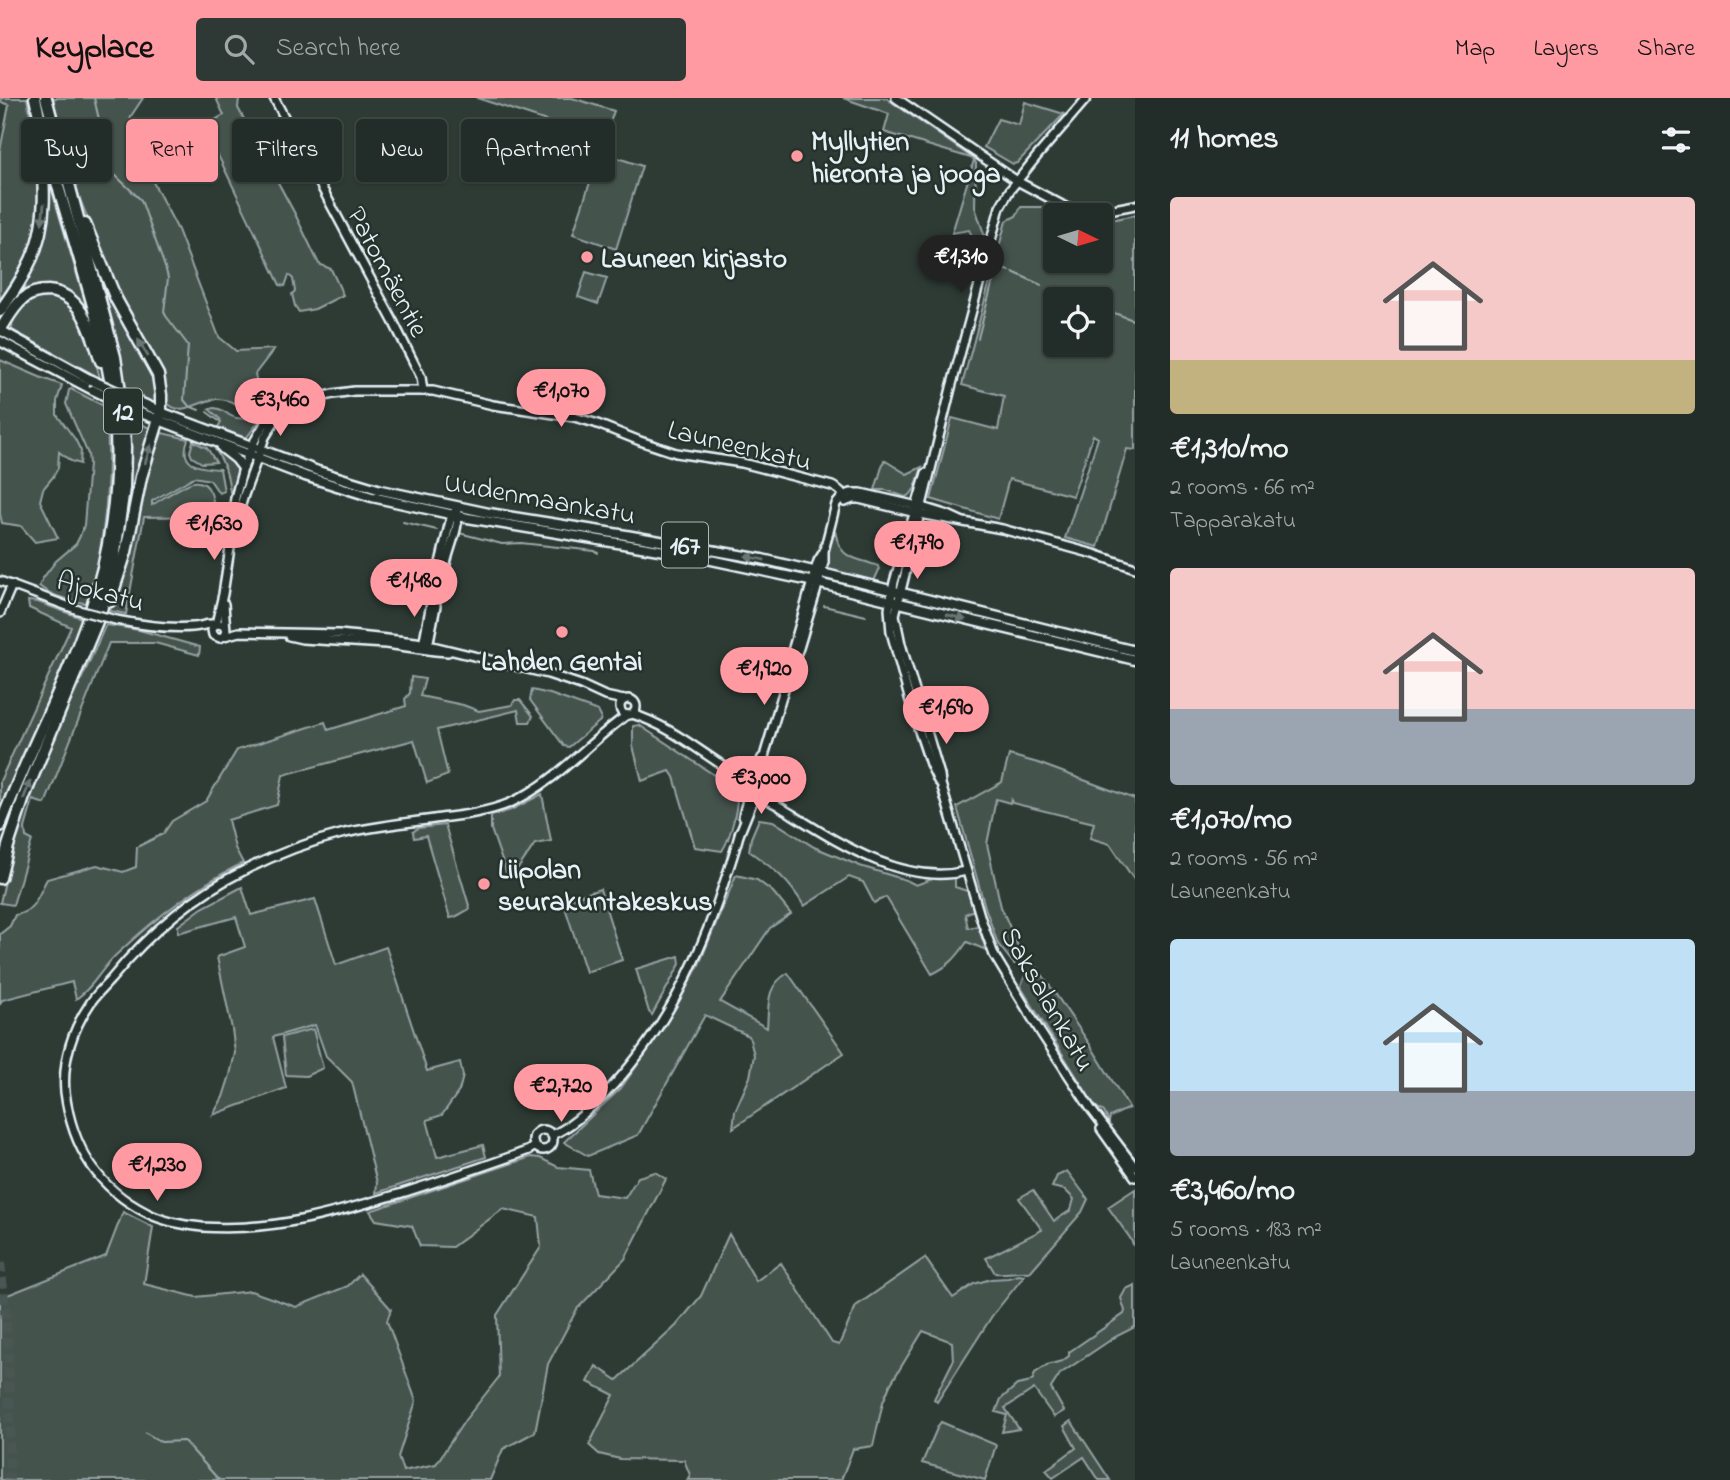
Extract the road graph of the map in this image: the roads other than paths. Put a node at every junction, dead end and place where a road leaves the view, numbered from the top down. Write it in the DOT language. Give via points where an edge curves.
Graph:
graph roads {
  1 [pos="34,98"];
  2 [pos="47,98"];
  3 [pos="274,98"];
  4 [pos="896,98"];
  5 [pos="1087,98"];
  6 [pos="1017,181"];
  7 [pos="1135,205"];
  8 [pos="0,311"];
  9 [pos="0,330"];
  10 [pos="0,341"];
  11 [pos="423,391"];
  12 [pos="160,416"];
  13 [pos="208,438"];
  14 [pos="254,452"];
  15 [pos="116,462"];
  16 [pos="243,468"];
  17 [pos="843,499"];
  18 [pos="918,510"];
  19 [pos="455,516"];
  20 [pos="232,535"];
  21 [pos="1135,568"];
  22 [pos="818,572"];
  23 [pos="0,581"];
  24 [pos="815,583"];
  25 [pos="12,585"];
  26 [pos="896,592"];
  27 [pos="894,602"];
  28 [pos="0,613"];
  29 [pos="220,629"];
  30 [pos="425,646"];
  31 [pos="1135,651"];
  32 [pos="1135,660"];
  33 [pos="636,705"];
  34 [pos="625,709"];
  35 [pos="647,718"];
  36 [pos="55,722"];
  37 [pos="753,788"];
  38 [pos="0,826"];
  39 [pos="966,871"];
  40 [pos="0,878"];
  41 [pos="1091,1109"];
  42 [pos="552,1135"];
  43 [pos="535,1146"];
  44 [pos="1135,1167"];
  45 [pos="1135,1177"];
  1 -- 8 [label="highway, one-way" via="44,177 42,226 30,264"];
  1 -- 15 [label="highway, 12" via="104,347 113,399"];
  12 -- 2 [label="highway, one-way" via="158,375 97,254"];
  2 -- 36 [label="highway, 12" via="115,357 125,458 118,539 105,600"];
  3 -- 11 [label="street, Patomäentie" via="393,321 421,377"];
  4 -- 6 [label="street"];
  5 -- 6 [label="street, Saksalankatu"];
  6 -- 7 [label="street" via="1083,212"];
  6 -- 18 [label="street, Saksalankatu" via="1004,198 997,219"];
  9 -- 12 [label="main road, Uudenmaankatu / 167, bridge"];
  9 -- 15 [label="highway" via="33,293 56,292 75,304 101,362"];
  10 -- 12 [label="main road, Uudenmaankatu, bridge" via="138,412"];
  11 -- 14 [label="street, Launeenkatu" via="354,391 314,399 264,425"];
  11 -- 17 [label="street, Launeenkatu" via="575,417 676,453 742,463 827,485 839,489"];
  12 -- 13 [label="main road, Uudenmaankatu / 167"];
  12 -- 14 [label="main road, Uudenmaankatu / 167"];
  36 -- 12 [label="highway, one-way" via="118,579"];
  13 -- 14 [label="main road, Uudenmaankatu / 167"];
  13 -- 16 [label="main road"];
  14 -- 16 [label="street"];
  14 -- 19 [label="main road, Uudenmaankatu / 167" via="330,485"];
  14 -- 20 [label="street"];
  15 -- 38 [label="highway, 12" via="110,527 95,599"];
  16 -- 20 [label="street"];
  17 -- 18 [label="street, Launeenkatu"];
  17 -- 22 [label="street"];
  18 -- 21 [label="street, Launeenkatu"];
  18 -- 26 [label="street, Saksalankatu"];
  22 -- 19 [label="main road, Uudenmaankatu / 167, one-way" via="689,546"];
  19 -- 24 [label="main road, Uudenmaankatu / 167" via="670,551"];
  19 -- 30 [label="street"];
  20 -- 29 [label="street"];
  22 -- 24 [label="street"];
  22 -- 26 [label="main road, Uudenmaankatu / 167"];
  23 -- 25 [label="street, Ajokatu"];
  24 -- 27 [label="main road, Uudenmaankatu / 167"];
  24 -- 37 [label="street"];
  25 -- 28 [label="street"];
  25 -- 29 [label="street, Ajokatu, bridge" via="116,620 162,626 204,624"];
  26 -- 27 [label="street, Saksalankatu"];
  26 -- 31 [label="main road, Uudenmaankatu / 167"];
  27 -- 32 [label="main road, Uudenmaankatu / 167, one-way"];
  27 -- 39 [label="street, Saksalankatu" via="889,622 899,662"];
  29 -- 30 [label="street, Ajokatu"];
  30 -- 34 [label="street, Ajokatu" via="548,674 581,685"];
  33 -- 34 [label="street" via="636,710"];
  33 -- 34 [label="street" via="631,699"];
  33 -- 35 [label="street, Ajokatu"];
  34 -- 35 [label="street, Ajokatu"];
  34 -- 43 [label="street" via="555,776 509,803 466,815 341,834 294,849 227,880 170,920 123,964 92,1001 65,1063 71,1125 97,1175 131,1206 173,1223 254,1227 337,1213"];
  35 -- 37 [label="street, Ajokatu"];
  40 -- 36 [label="highway, 12, one-way" via="24,797"];
  37 -- 39 [label="street, Ajokatu" via="838,843 869,857 917,872 944,875"];
  37 -- 42 [label="street" via="711,925 680,993 626,1073 586,1112"];
  39 -- 41 [label="street, Saksalankatu" via="994,955"];
  41 -- 44 [label="street, Saksalankatu"];
  41 -- 45 [label="street, Saksalankatu"];
  42 -- 43 [label="street" via="549,1149"];
  42 -- 43 [label="street" via="538,1132"];
}
